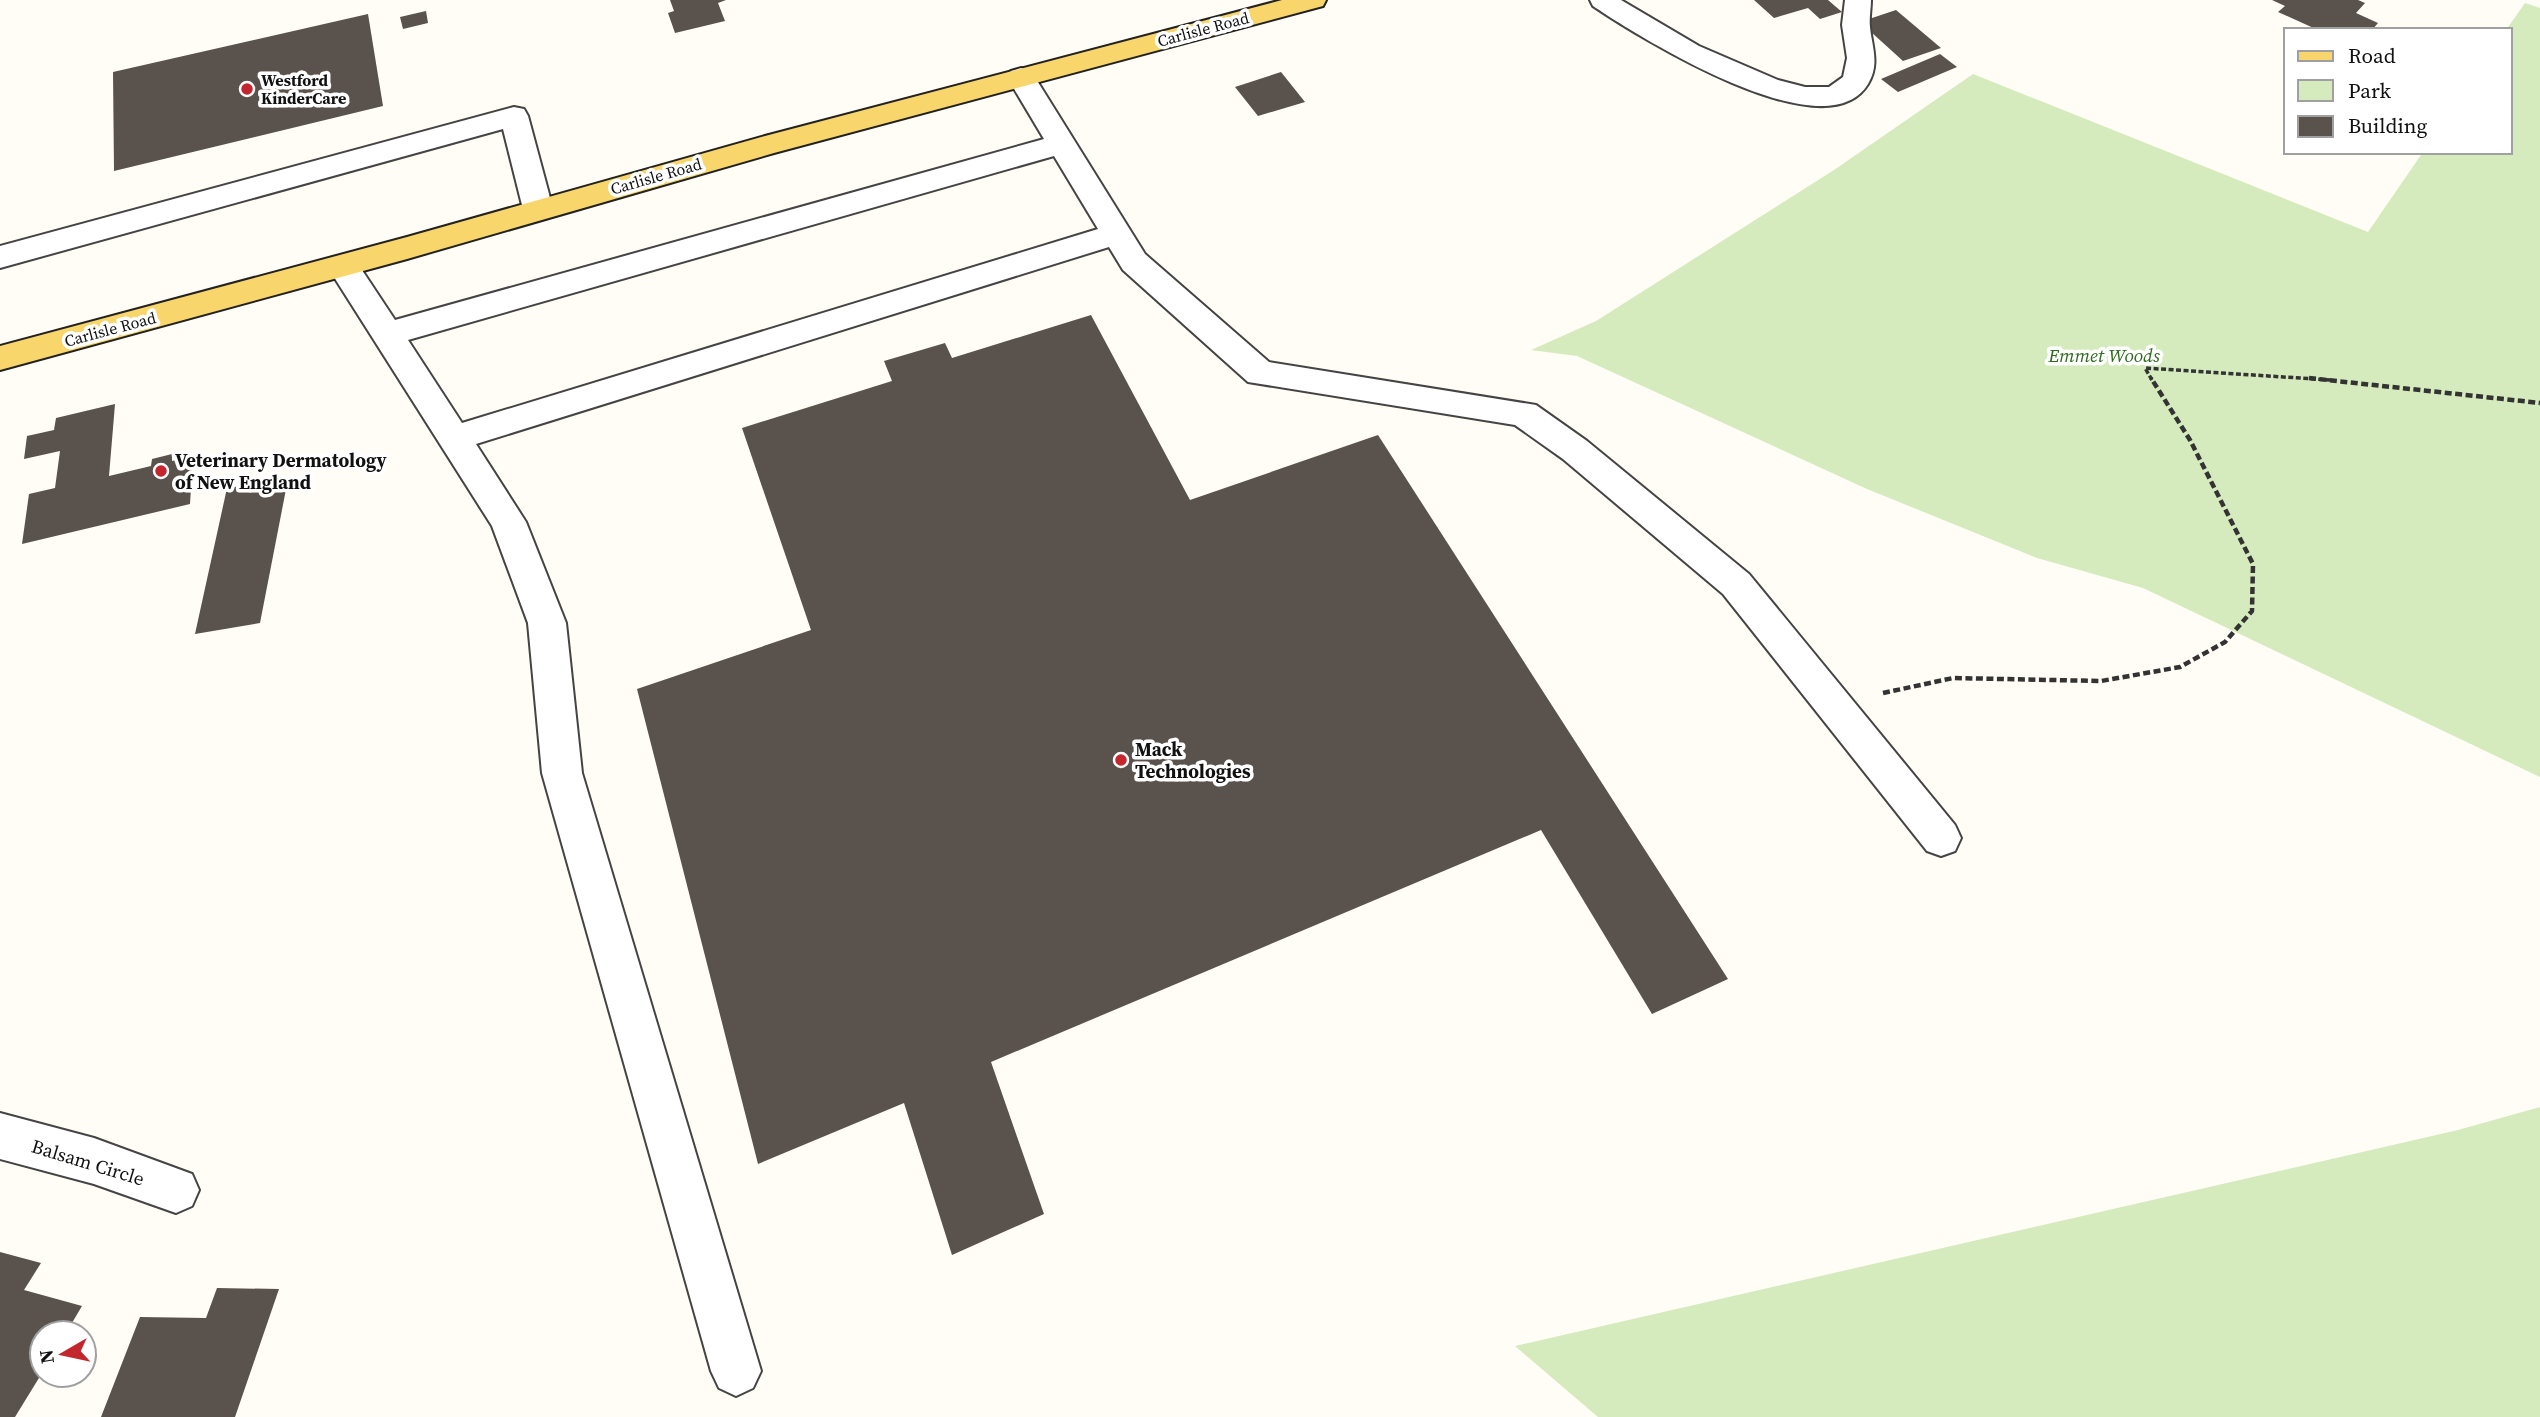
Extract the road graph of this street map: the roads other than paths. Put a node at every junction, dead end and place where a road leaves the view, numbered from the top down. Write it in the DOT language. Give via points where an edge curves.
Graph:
graph roads {
  1 [pos="1313,0"];
  2 [pos="1603,0"];
  3 [pos="1858,0"];
  4 [pos="1021,77"];
  5 [pos="1062,144"];
  6 [pos="538,209"];
  7 [pos="1116,234"];
  8 [pos="0,257"];
  9 [pos="343,265"];
  10 [pos="387,334"];
  11 [pos="0,358"];
  12 [pos="454,438"];
  13 [pos="1941,838"];
  14 [pos="0,1136"];
  15 [pos="176,1190"];
  16 [pos="736,1371"];
  1 -- 4 [label="main road, Carlisle Road"];
  2 -- 3 [label="street" via="1718,67 1784,94 1821,97 1853,86 1862,69 1855,17"];
  4 -- 5 [label="street"];
  4 -- 6 [label="main road, Carlisle Road"];
  5 -- 7 [label="street"];
  5 -- 10 [label="street"];
  6 -- 8 [label="street" via="514,116"];
  6 -- 9 [label="main road, Carlisle Road"];
  7 -- 12 [label="street"];
  7 -- 13 [label="street" via="1134,262 1260,373 1524,414 1575,450 1736,584"];
  9 -- 10 [label="street"];
  9 -- 11 [label="main road, Carlisle Road"];
  10 -- 12 [label="street"];
  12 -- 16 [label="street" via="508,522 547,623 562,773"];
  14 -- 15 [label="street, Balsam Circle" via="94,1161"];
}
